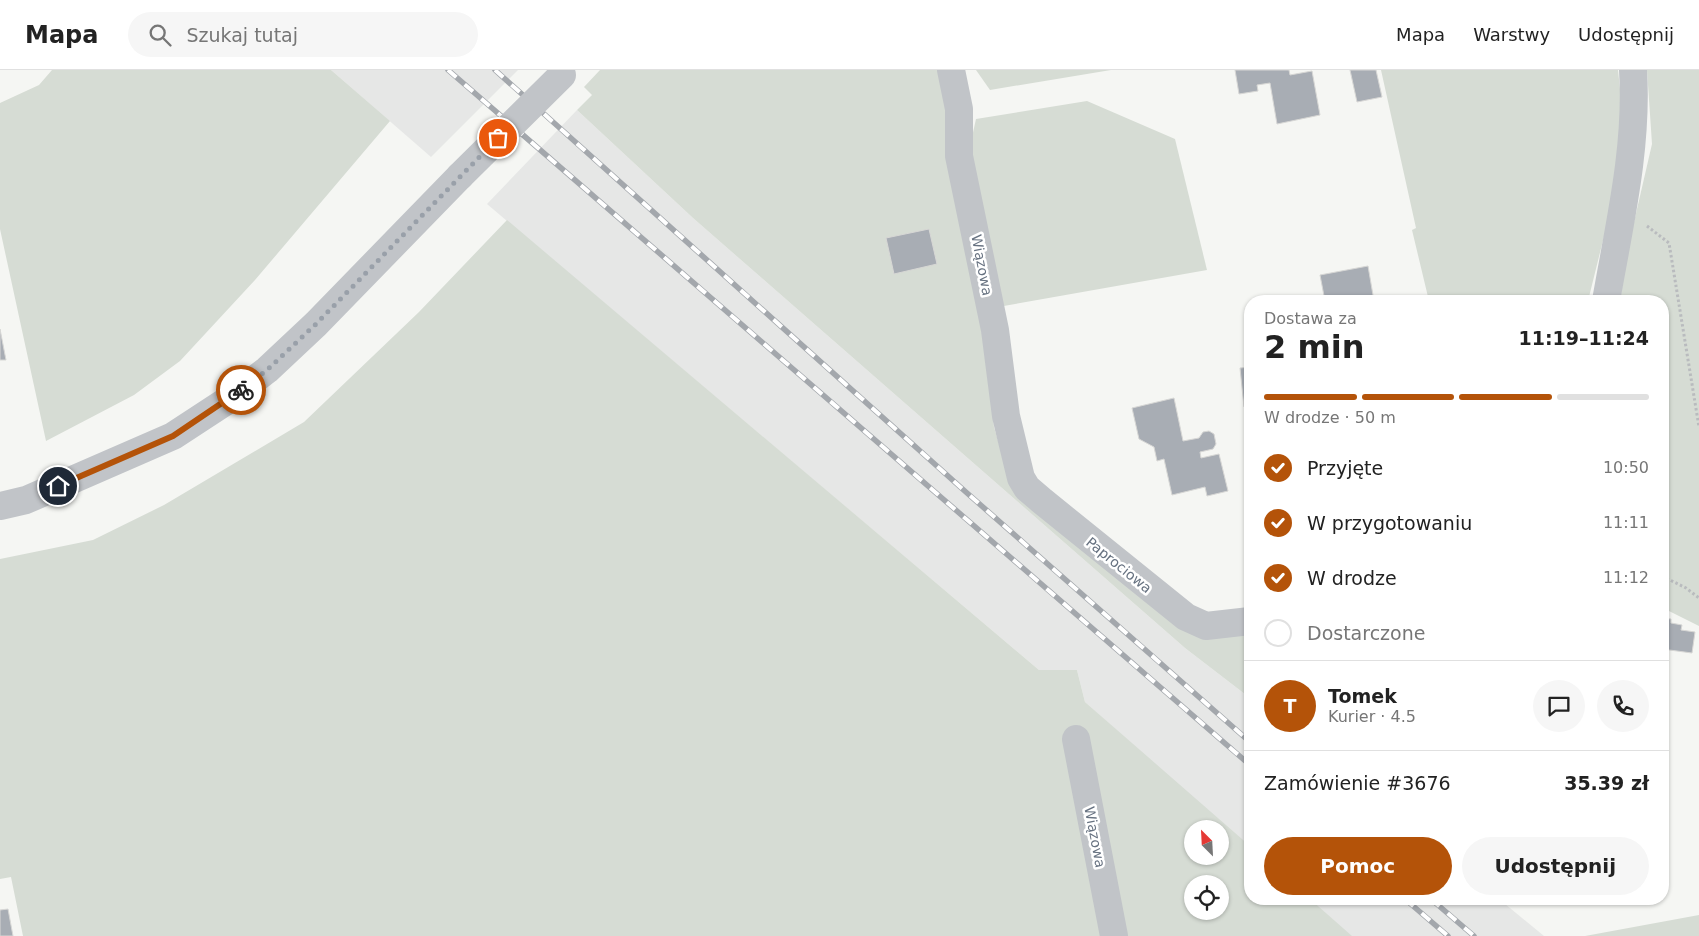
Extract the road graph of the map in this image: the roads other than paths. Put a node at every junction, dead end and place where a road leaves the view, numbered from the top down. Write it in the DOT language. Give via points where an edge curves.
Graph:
graph roads {
  1 [pos="951,70"];
  2 [pos="1633,70"];
  3 [pos="564,73"];
  4 [pos="1607,295"];
  5 [pos="1016,460"];
  6 [pos="0,506"];
  7 [pos="1244,621"];
  8 [pos="1076,739"];
  9 [pos="1114,936"];
  1 -- 5 [label="street, Wiązowa" via="959,109 959,156 995,330 1006,416"];
  2 -- 4 [label="street" via="1635,103 1623,206"];
  3 -- 6 [label="street, bridge" via="316,324 267,370 228,400 173,436 26,500"];
  5 -- 7 [label="street, Paprociowa" via="1027,488 1186,617 1206,626"];
  8 -- 9 [label="street, Wiązowa"];
}
